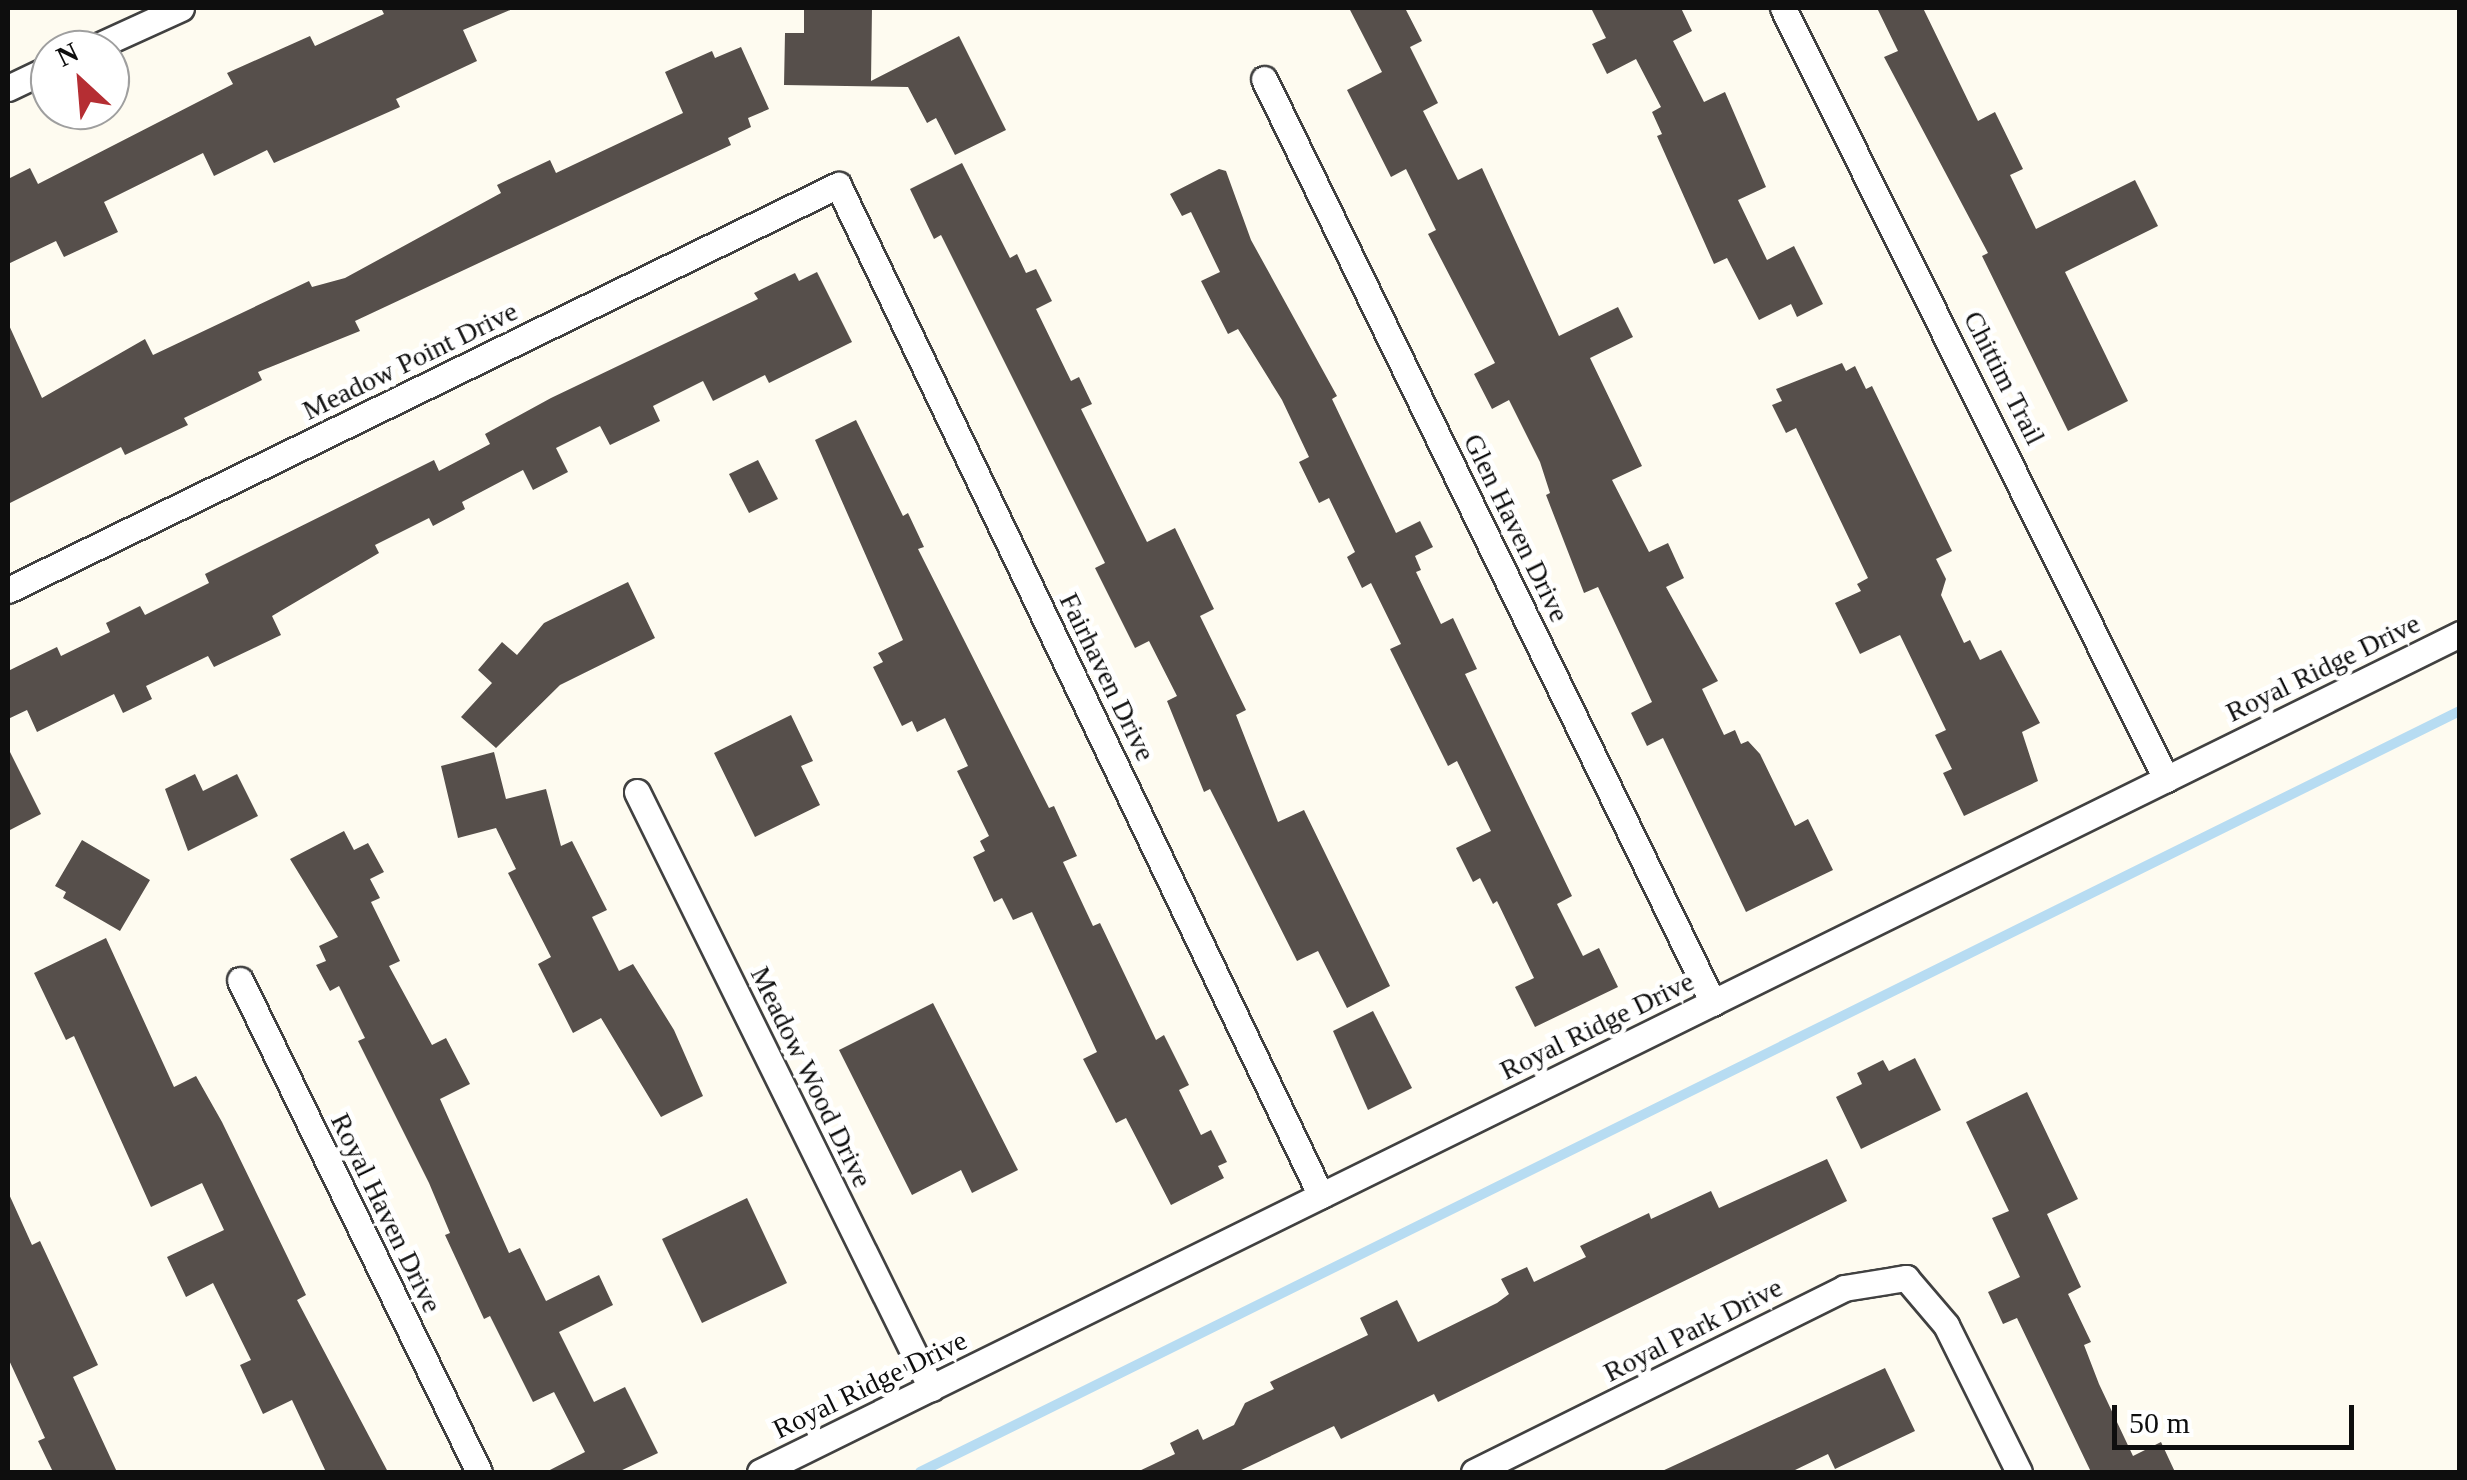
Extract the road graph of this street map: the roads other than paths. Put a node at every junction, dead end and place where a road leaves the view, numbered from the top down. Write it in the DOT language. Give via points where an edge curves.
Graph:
graph roads {
  1 [pos="181,8"];
  2 [pos="1783,8"];
  3 [pos="130,31"];
  4 [pos="1264,79"];
  5 [pos="838,185"];
  6 [pos="8,590"];
  7 [pos="2460,634"];
  8 [pos="2166,778"];
  9 [pos="637,792"];
  10 [pos="240,980"];
  11 [pos="1713,1002"];
  12 [pos="1321,1196"];
  13 [pos="932,1388"];
  14 [pos="479,1472"];
  15 [pos="760,1472"];
  16 [pos="1474,1472"];
  17 [pos="2018,1472"];
  1 -- 3 [label="street"];
  2 -- 8 [label="street, Chittim Trail"];
  4 -- 11 [label="street, Glen Haven Drive"];
  5 -- 6 [label="street, Meadow Point Drive"];
  5 -- 12 [label="street, Fairhaven Drive"];
  7 -- 8 [label="street, Royal Ridge Drive"];
  8 -- 11 [label="street, Royal Ridge Drive"];
  9 -- 13 [label="street, Meadow Wood Drive"];
  10 -- 14 [label="street, Royal Haven Drive"];
  11 -- 12 [label="street, Royal Ridge Drive"];
  12 -- 13 [label="street, Royal Ridge Drive"];
  13 -- 15 [label="street, Royal Ridge Drive"];
  16 -- 17 [label="street, Royal Park Drive" via="1844,1288 1906,1278 1934,1310"];
}
